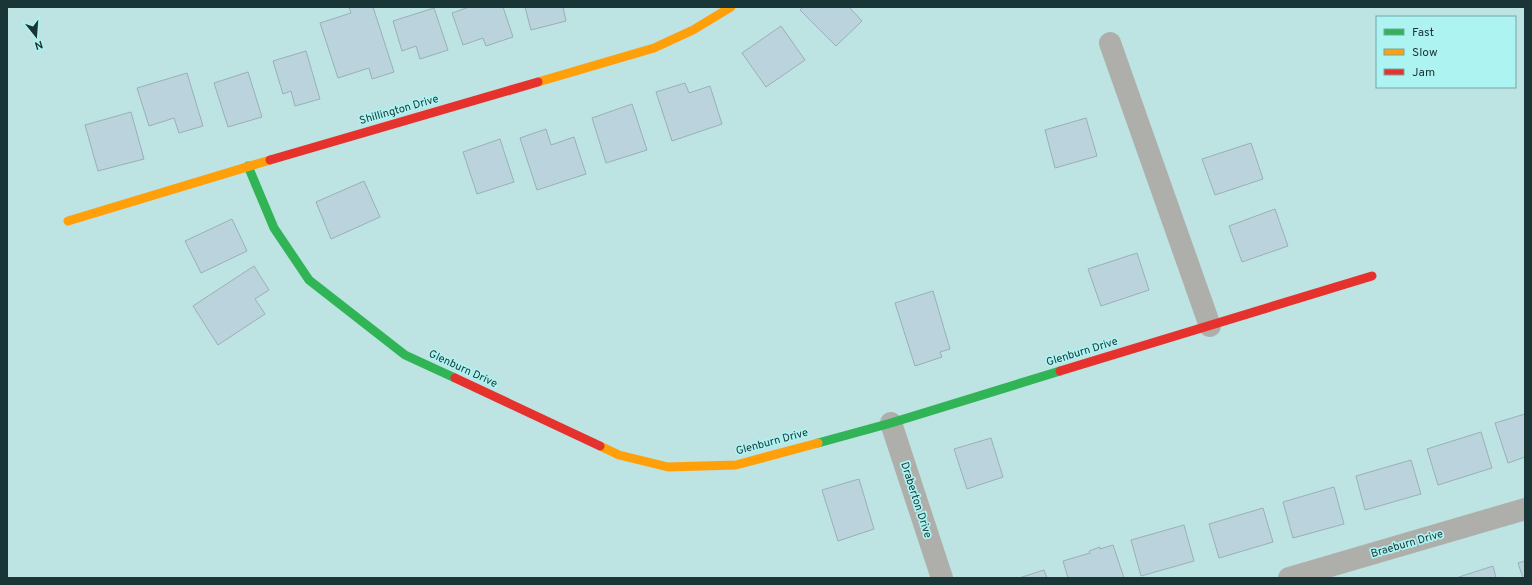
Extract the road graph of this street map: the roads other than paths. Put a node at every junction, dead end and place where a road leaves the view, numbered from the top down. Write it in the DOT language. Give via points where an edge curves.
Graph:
graph roads {
  1 [pos="731,7"];
  2 [pos="1110,43"];
  3 [pos="248,166"];
  4 [pos="68,221"];
  5 [pos="1372,276"];
  6 [pos="1210,326"];
  7 [pos="891,423"];
  8 [pos="1525,509"];
  9 [pos="942,578"];
  10 [pos="1289,578"];
  1 -- 3 [label="street, Shillington Drive" via="693,30 654,48"];
  2 -- 6 [label="street"];
  3 -- 4 [label="street, Shillington Drive"];
  3 -- 7 [label="street, Glenburn Drive" via="274,228 309,280 405,355 619,455 668,467 736,465"];
  5 -- 6 [label="street, Glenburn Drive"];
  6 -- 7 [label="street, Glenburn Drive"];
  7 -- 9 [label="street, Draberton Drive"];
  8 -- 10 [label="street, Braeburn Drive"];
}
